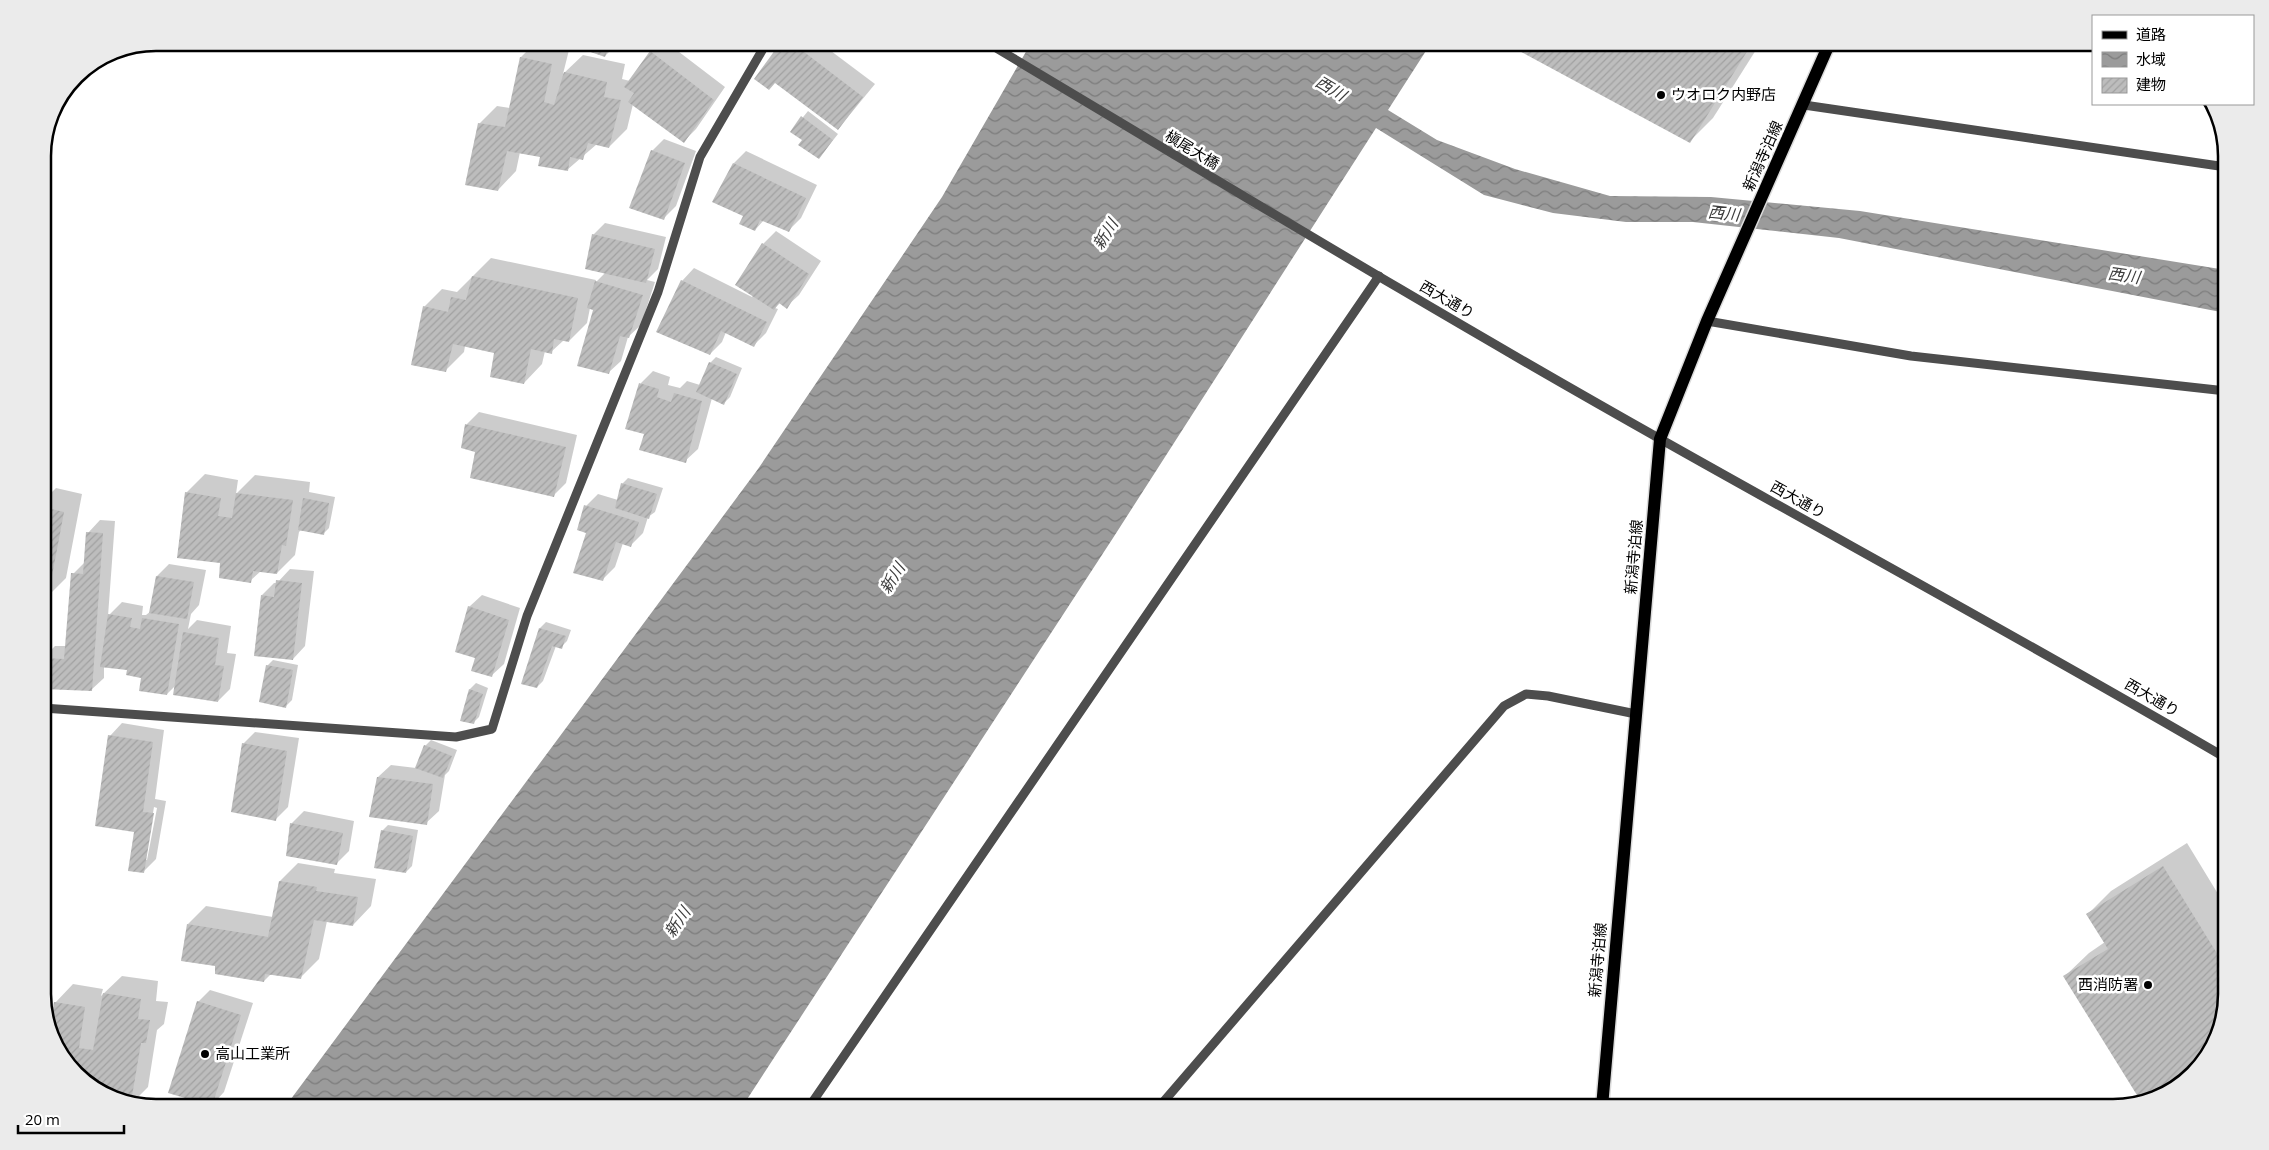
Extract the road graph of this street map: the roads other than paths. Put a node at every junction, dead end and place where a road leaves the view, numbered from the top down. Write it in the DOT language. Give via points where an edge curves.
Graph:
graph roads {
  1 [pos="762,51"];
  2 [pos="1001,51"];
  3 [pos="1826,51"];
  4 [pos="1804,105"];
  5 [pos="2218,166"];
  6 [pos="1358,264"];
  7 [pos="1379,276"];
  8 [pos="1707,321"];
  9 [pos="2218,390"];
  10 [pos="1660,439"];
  11 [pos="51,709"];
  12 [pos="1636,714"];
  13 [pos="2218,753"];
  14 [pos="815,1099"];
  15 [pos="1167,1099"];
  16 [pos="1603,1099"];
  1 -- 11 [label="street" via="700,157 658,292 527,616 492,729 456,737"];
  2 -- 6 [label="street, 槇尾大橋"];
  3 -- 4 [label="main road, 新潟寺泊線"];
  4 -- 5 [label="street"];
  4 -- 8 [label="main road, 新潟寺泊線"];
  6 -- 7 [label="street, 西大通り"];
  7 -- 10 [label="street, 西大通り"];
  7 -- 14 [label="street"];
  8 -- 9 [label="street" via="1911,356"];
  8 -- 10 [label="main road, 新潟寺泊線"];
  10 -- 12 [label="main road, 新潟寺泊線"];
  10 -- 13 [label="street, 西大通り" via="2049,654"];
  12 -- 15 [label="street" via="1526,694 1504,706"];
  12 -- 16 [label="main road, 新潟寺泊線"];
}
